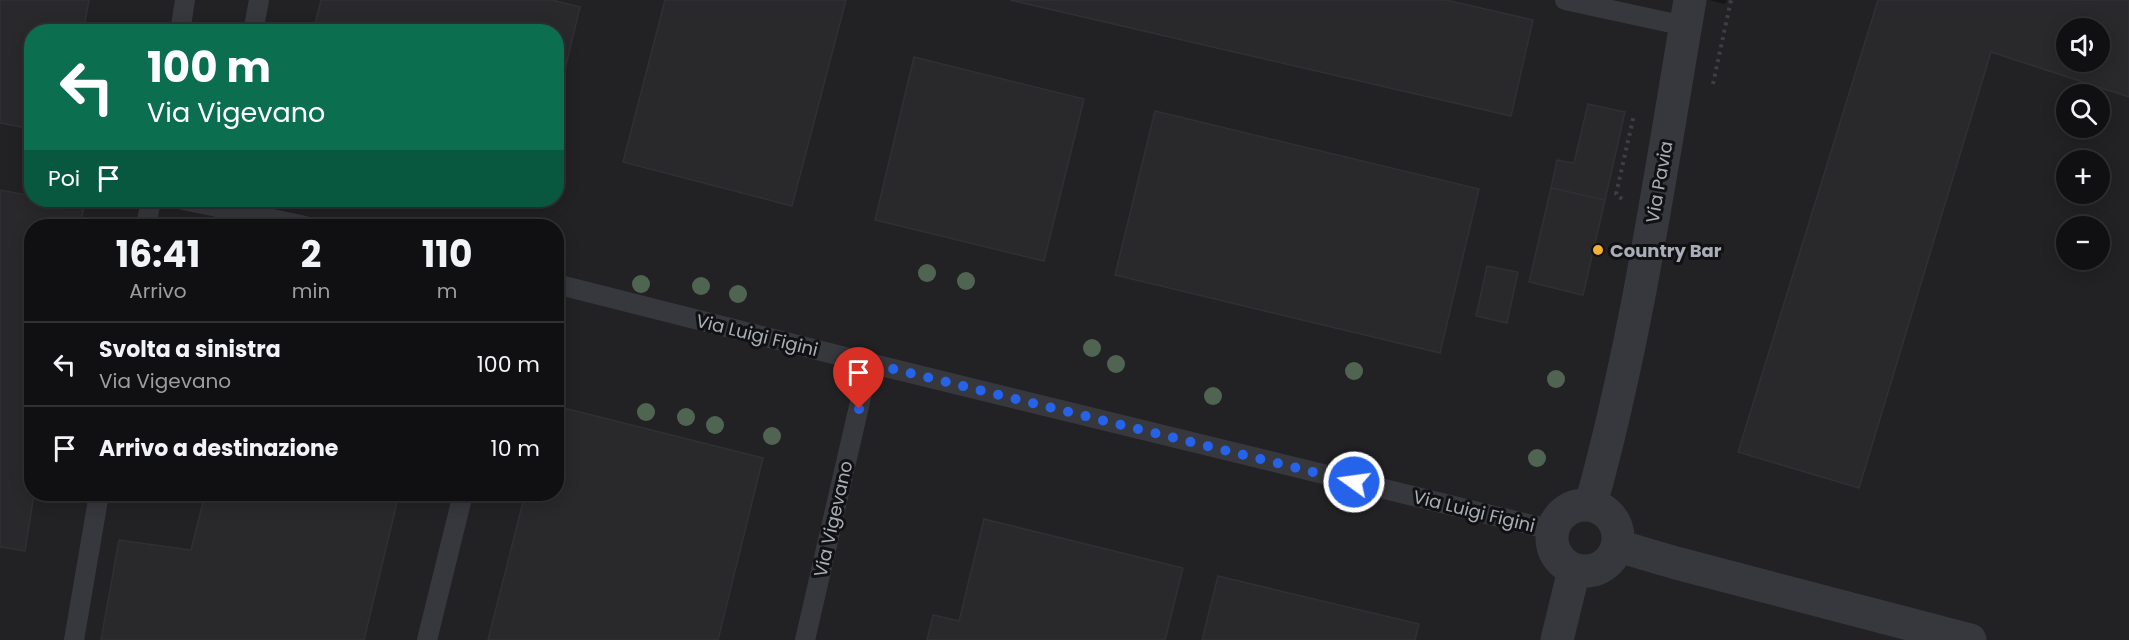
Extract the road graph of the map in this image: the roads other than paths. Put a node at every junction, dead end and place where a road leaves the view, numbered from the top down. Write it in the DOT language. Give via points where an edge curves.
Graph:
graph roads {
  1 [pos="185,0"];
  2 [pos="259,0"];
  3 [pos="1565,0"];
  4 [pos="1687,13"];
  5 [pos="181,24"];
  6 [pos="254,24"];
  7 [pos="233,207"];
  8 [pos="279,219"];
  9 [pos="564,286"];
  10 [pos="869,363"];
  11 [pos="98,501"];
  12 [pos="461,501"];
  13 [pos="1591,504"];
  14 [pos="1552,530"];
  15 [pos="1618,546"];
  16 [pos="1574,570"];
  17 [pos="74,640"];
  18 [pos="427,640"];
  19 [pos="805,640"];
  20 [pos="1557,640"];
  21 [pos="1970,640"];
  1 -- 5 [label="lane"];
  2 -- 6 [label="lane"];
  3 -- 4 [label="lane"];
  4 -- 13 [label="street, Via Pavia" via="1644,266 1609,439"];
  7 -- 8 [label="lane"];
  9 -- 10 [label="lane, Via Luigi Figini"];
  10 -- 14 [label="lane, Via Luigi Figini"];
  10 -- 19 [label="lane, Via Vigevano"];
  11 -- 17 [label="lane"];
  12 -- 18 [label="lane"];
  13 -- 14 [label="street" via="1574,506 1560,515"];
  13 -- 15 [label="street" via="1607,512 1617,527"];
  14 -- 16 [label="street" via="1552,547 1561,561"];
  15 -- 16 [label="street" via="1609,562 1593,570"];
  15 -- 21 [label="street"];
  16 -- 20 [label="street"];
}
